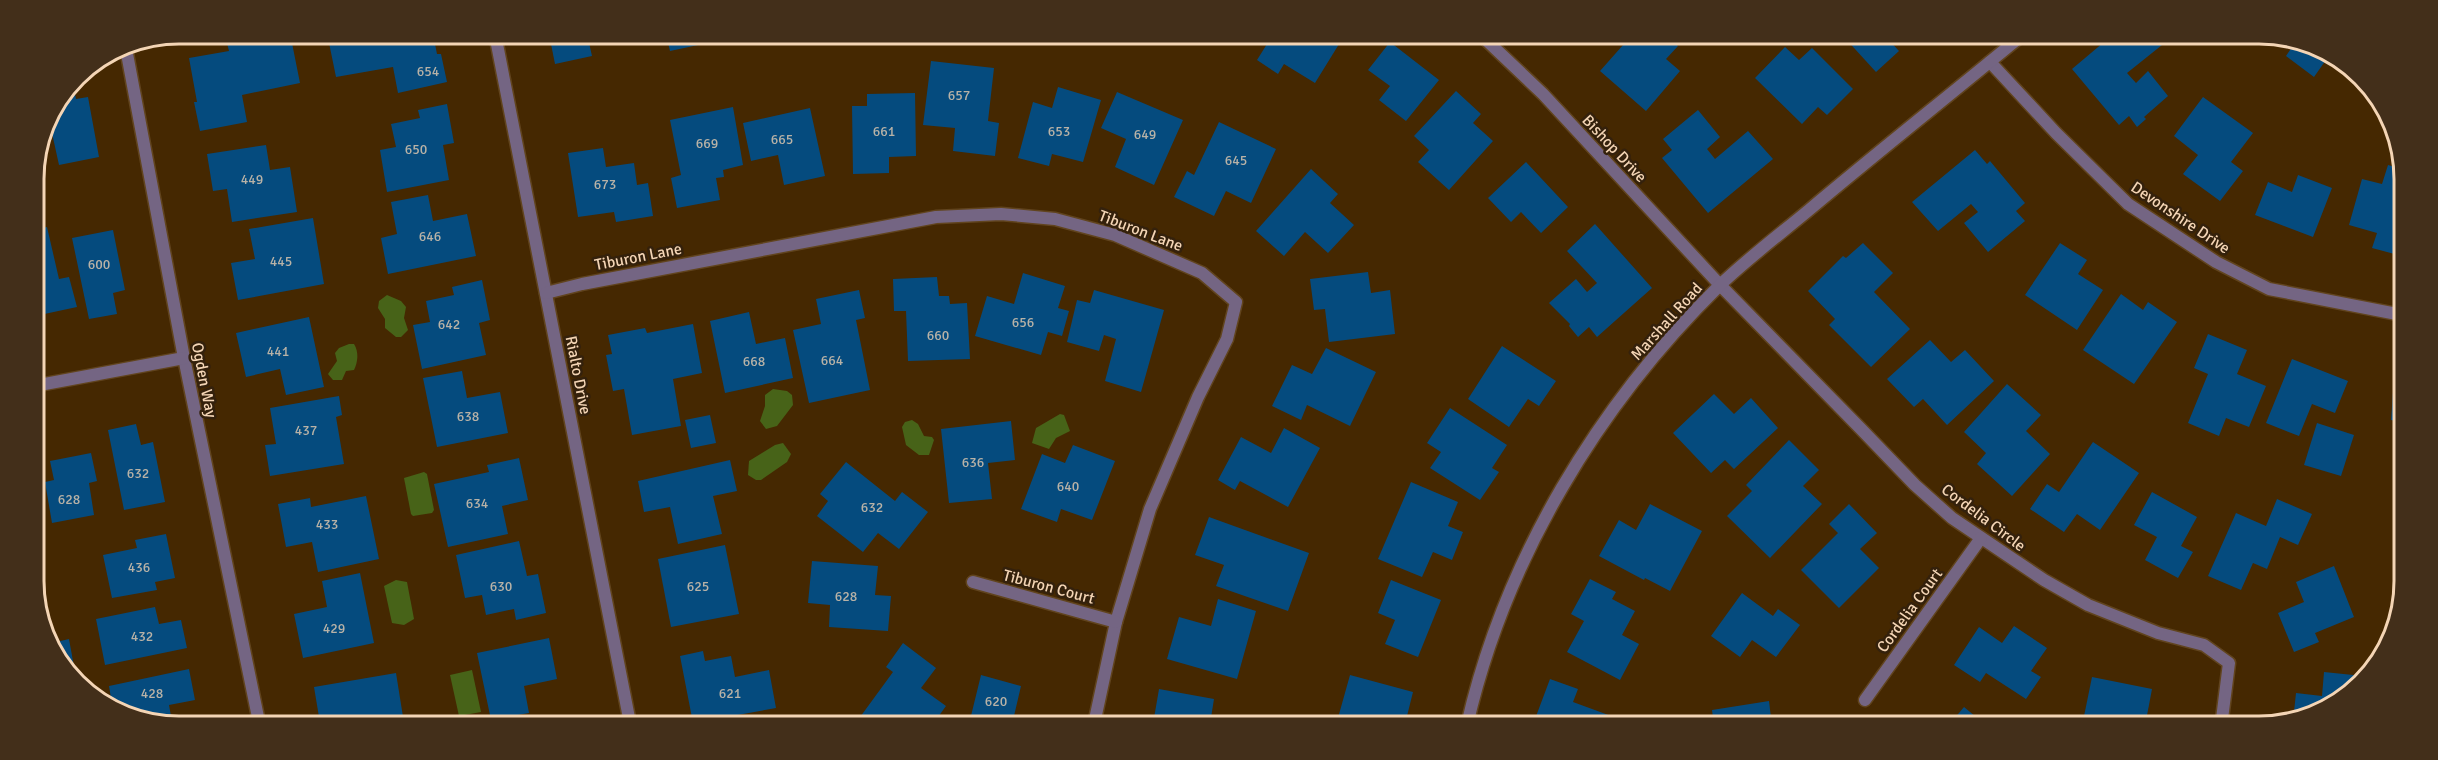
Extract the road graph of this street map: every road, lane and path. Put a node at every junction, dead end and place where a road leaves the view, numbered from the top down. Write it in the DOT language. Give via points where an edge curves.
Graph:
graph roads {
  1 [pos="497,44"];
  2 [pos="1490,44"];
  3 [pos="2012,44"];
  4 [pos="127,54"];
  5 [pos="1990,62"];
  6 [pos="1720,285"];
  7 [pos="546,293"];
  8 [pos="2394,313"];
  9 [pos="184,358"];
  10 [pos="44,384"];
  11 [pos="1981,538"];
  12 [pos="973,582"];
  13 [pos="1116,622"];
  14 [pos="1865,700"];
  15 [pos="259,716"];
  16 [pos="629,716"];
  17 [pos="1096,716"];
  18 [pos="1470,716"];
  19 [pos="2222,716"];
  1 -- 7 [label="street, Rialto Drive"];
  2 -- 6 [label="street, Bishop Drive" via="1543,94"];
  3 -- 5 [label="street, Marshall Road"];
  4 -- 9 [label="street, Ogden Way"];
  5 -- 6 [label="street, Marshall Road"];
  5 -- 8 [label="street, Devonshire Drive" via="2128,204 2216,262 2269,289"];
  6 -- 11 [label="street, Cordelia Circle" via="1915,485"];
  6 -- 18 [label="street, Marshall Road" via="1633,383 1576,464 1508,600"];
  7 -- 13 [label="street, Tiburon Lane" via="867,228 936,217 1001,214 1055,219 1115,235 1202,273 1236,302 1227,339 1150,508"];
  7 -- 16 [label="street, Rialto Drive"];
  9 -- 10 [label="street"];
  9 -- 15 [label="street, Ogden Way"];
  11 -- 14 [label="street, Cordelia Court"];
  11 -- 19 [label="street, Cordelia Circle" via="2088,605 2158,633 2204,645 2229,663"];
  12 -- 13 [label="street, Tiburon Court"];
  13 -- 17 [label="street, Tiburon Lane"];
}
